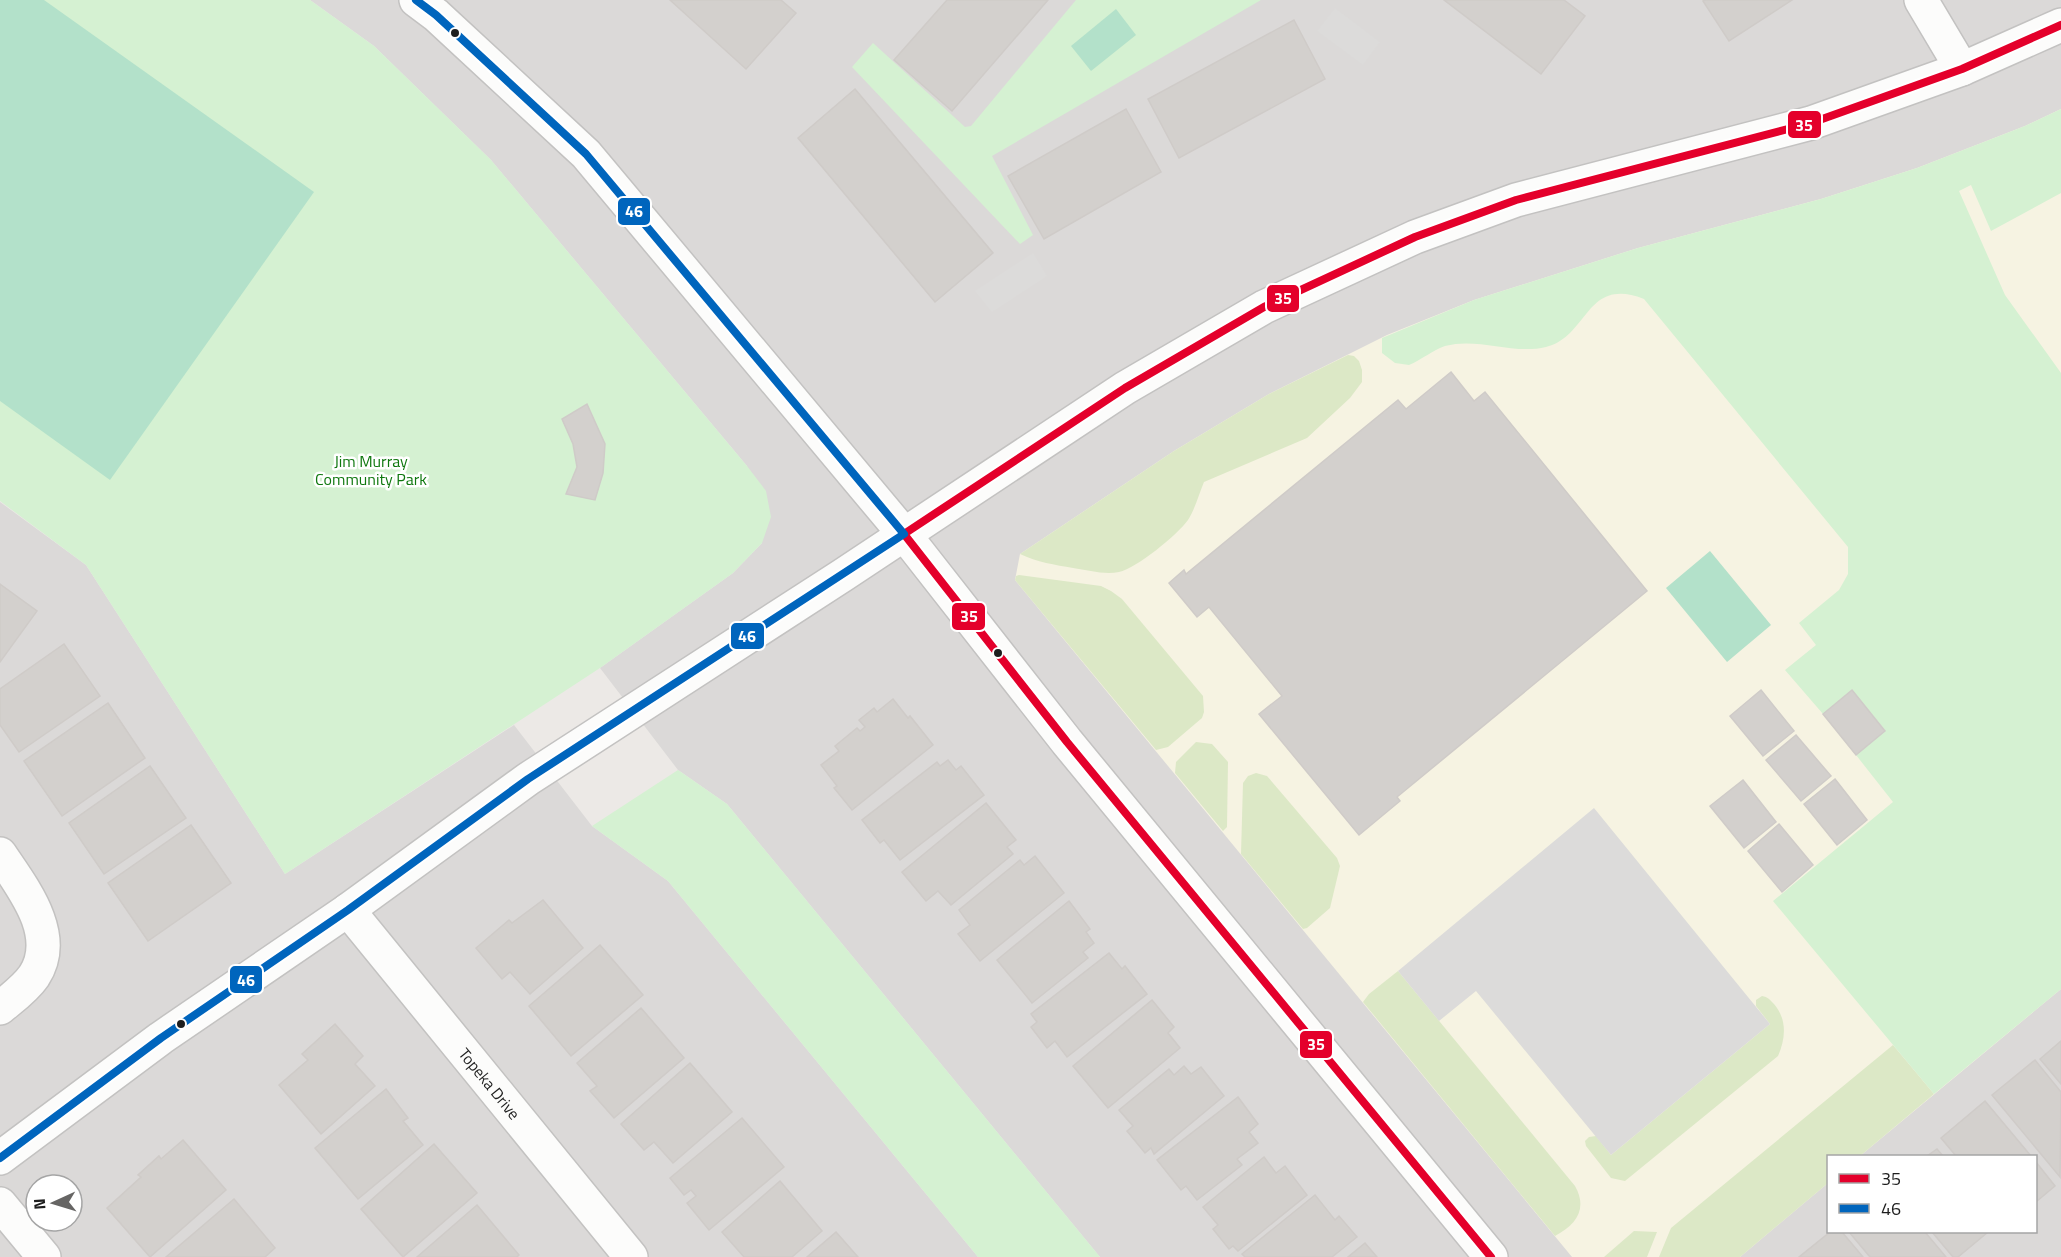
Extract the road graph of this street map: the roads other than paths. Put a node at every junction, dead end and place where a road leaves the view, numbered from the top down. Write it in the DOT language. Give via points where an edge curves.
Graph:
graph roads {
  1 [pos="416,0"];
  2 [pos="1921,0"];
  3 [pos="2061,25"];
  4 [pos="1962,69"];
  5 [pos="904,534"];
  6 [pos="0,854"];
  7 [pos="348,910"];
  8 [pos="0,1008"];
  9 [pos="0,1158"];
  10 [pos="0,1204"];
  11 [pos="44,1257"];
  12 [pos="631,1257"];
  13 [pos="1491,1257"];
  1 -- 5 [label="street" via="586,154"];
  2 -- 4 [label="street"];
  3 -- 4 [label="street"];
  4 -- 5 [label="street" via="1811,123 1516,200 1415,237 1264,307 1125,388"];
  5 -- 7 [label="street" via="528,779"];
  5 -- 13 [label="street" via="1067,742"];
  6 -- 8 [label="street" via="35,907 42,949 33,977"];
  7 -- 9 [label="street" via="161,1038"];
  7 -- 12 [label="street, Topeka Drive"];
  10 -- 11 [label="street"];
}
